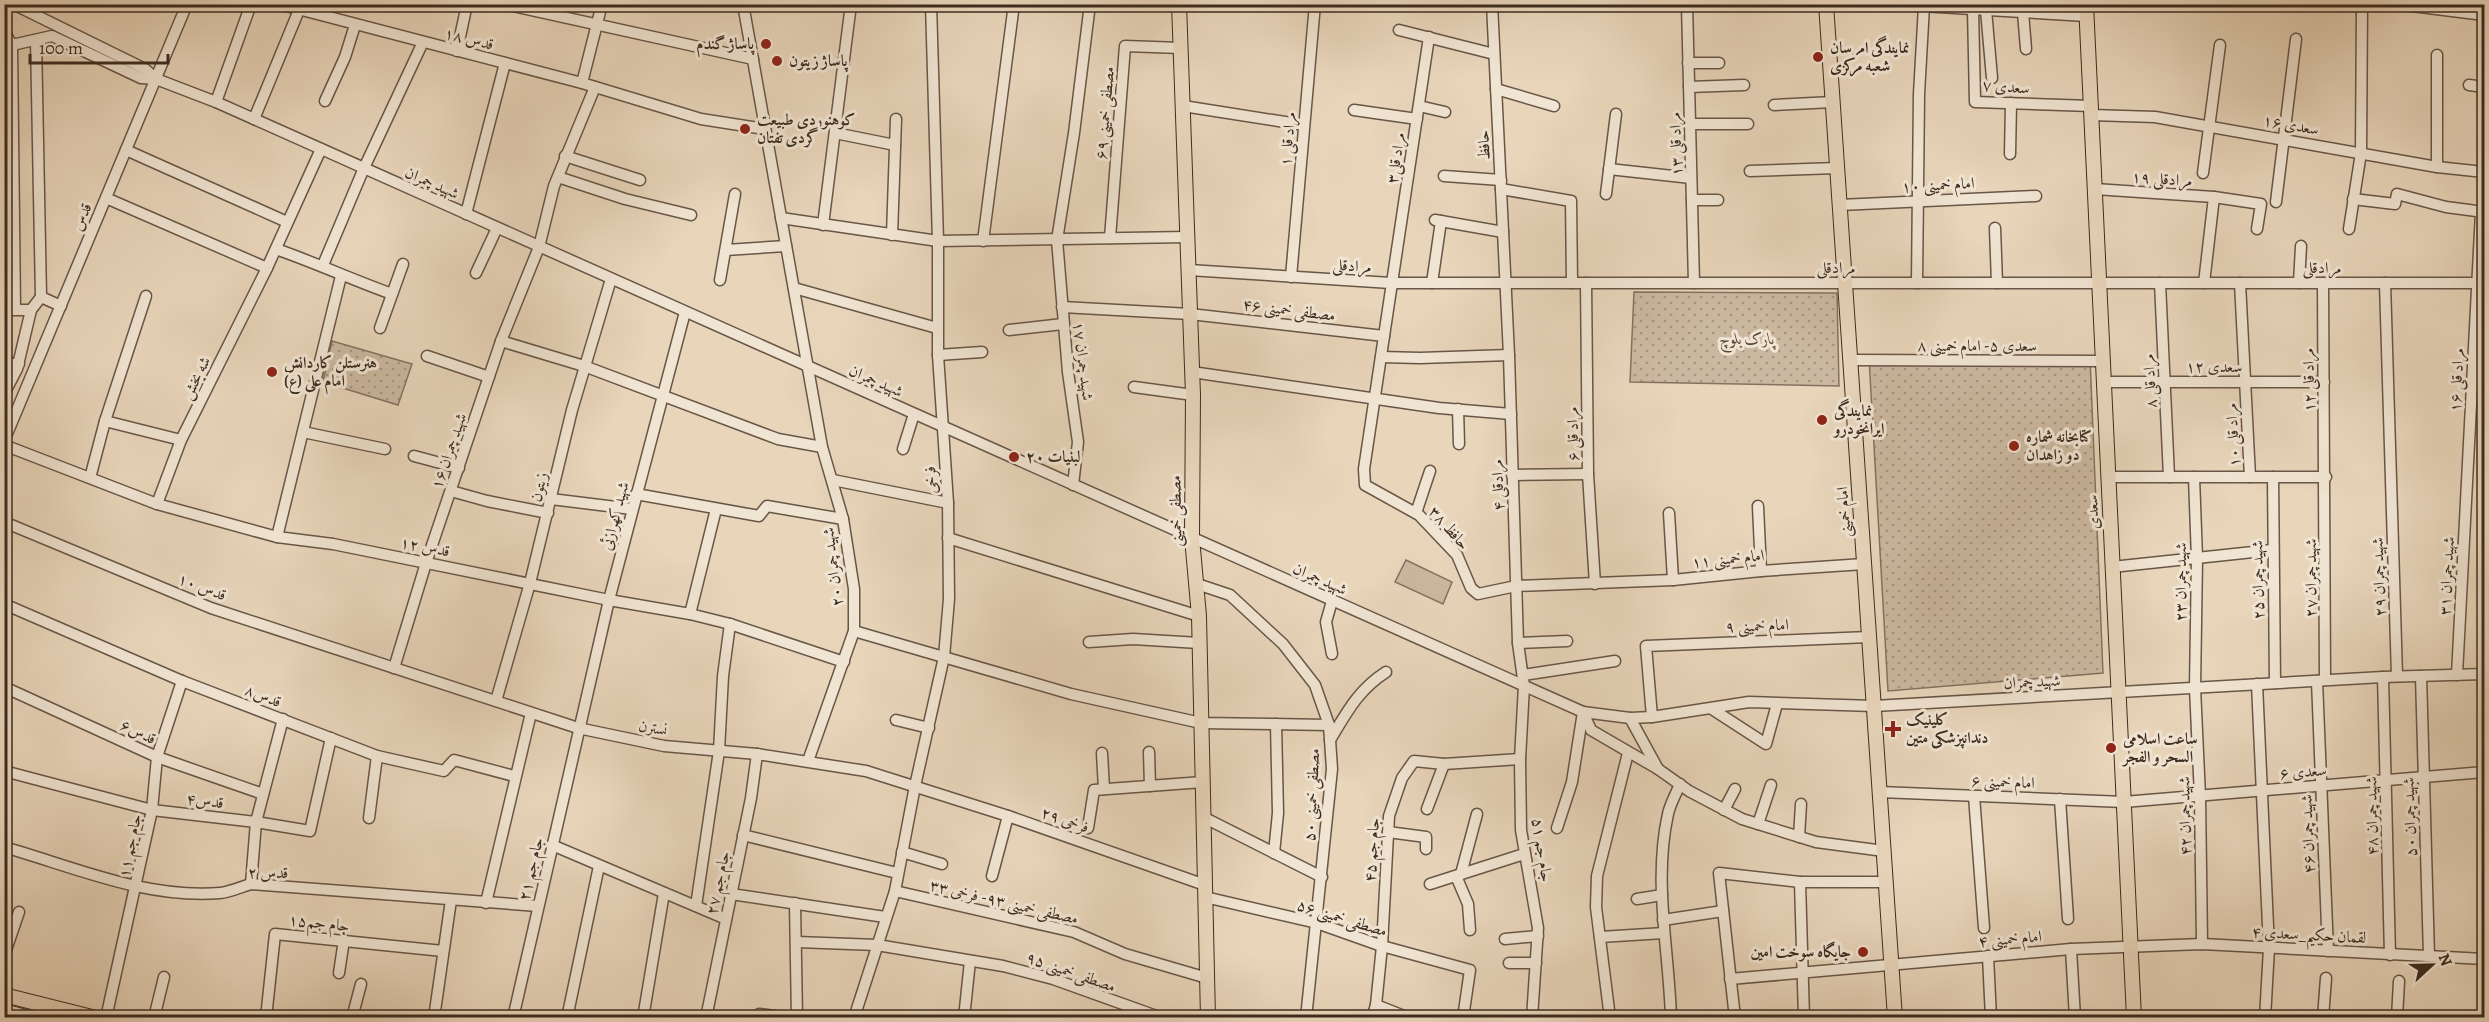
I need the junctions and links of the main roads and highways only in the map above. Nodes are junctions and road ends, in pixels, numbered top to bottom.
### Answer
1 (1179, 4) edge
2 (1826, 4) edge
3 (2086, 10) edge
4 (4, 995) edge
5 (4, 1011) edge
6 (42, 1011) edge
7 (29, 1017) edge
8 (96, 1017) edge
9 (1208, 1017) edge
10 (1895, 1017) edge
11 (2134, 1017) edge

1 - 9 main road, مصطفی خمینی
2 - 10 main road, امام خمینی
3 - 11 main road, سعدی
4 - 6 main road
5 - 7 main road
6 - 8 main road

